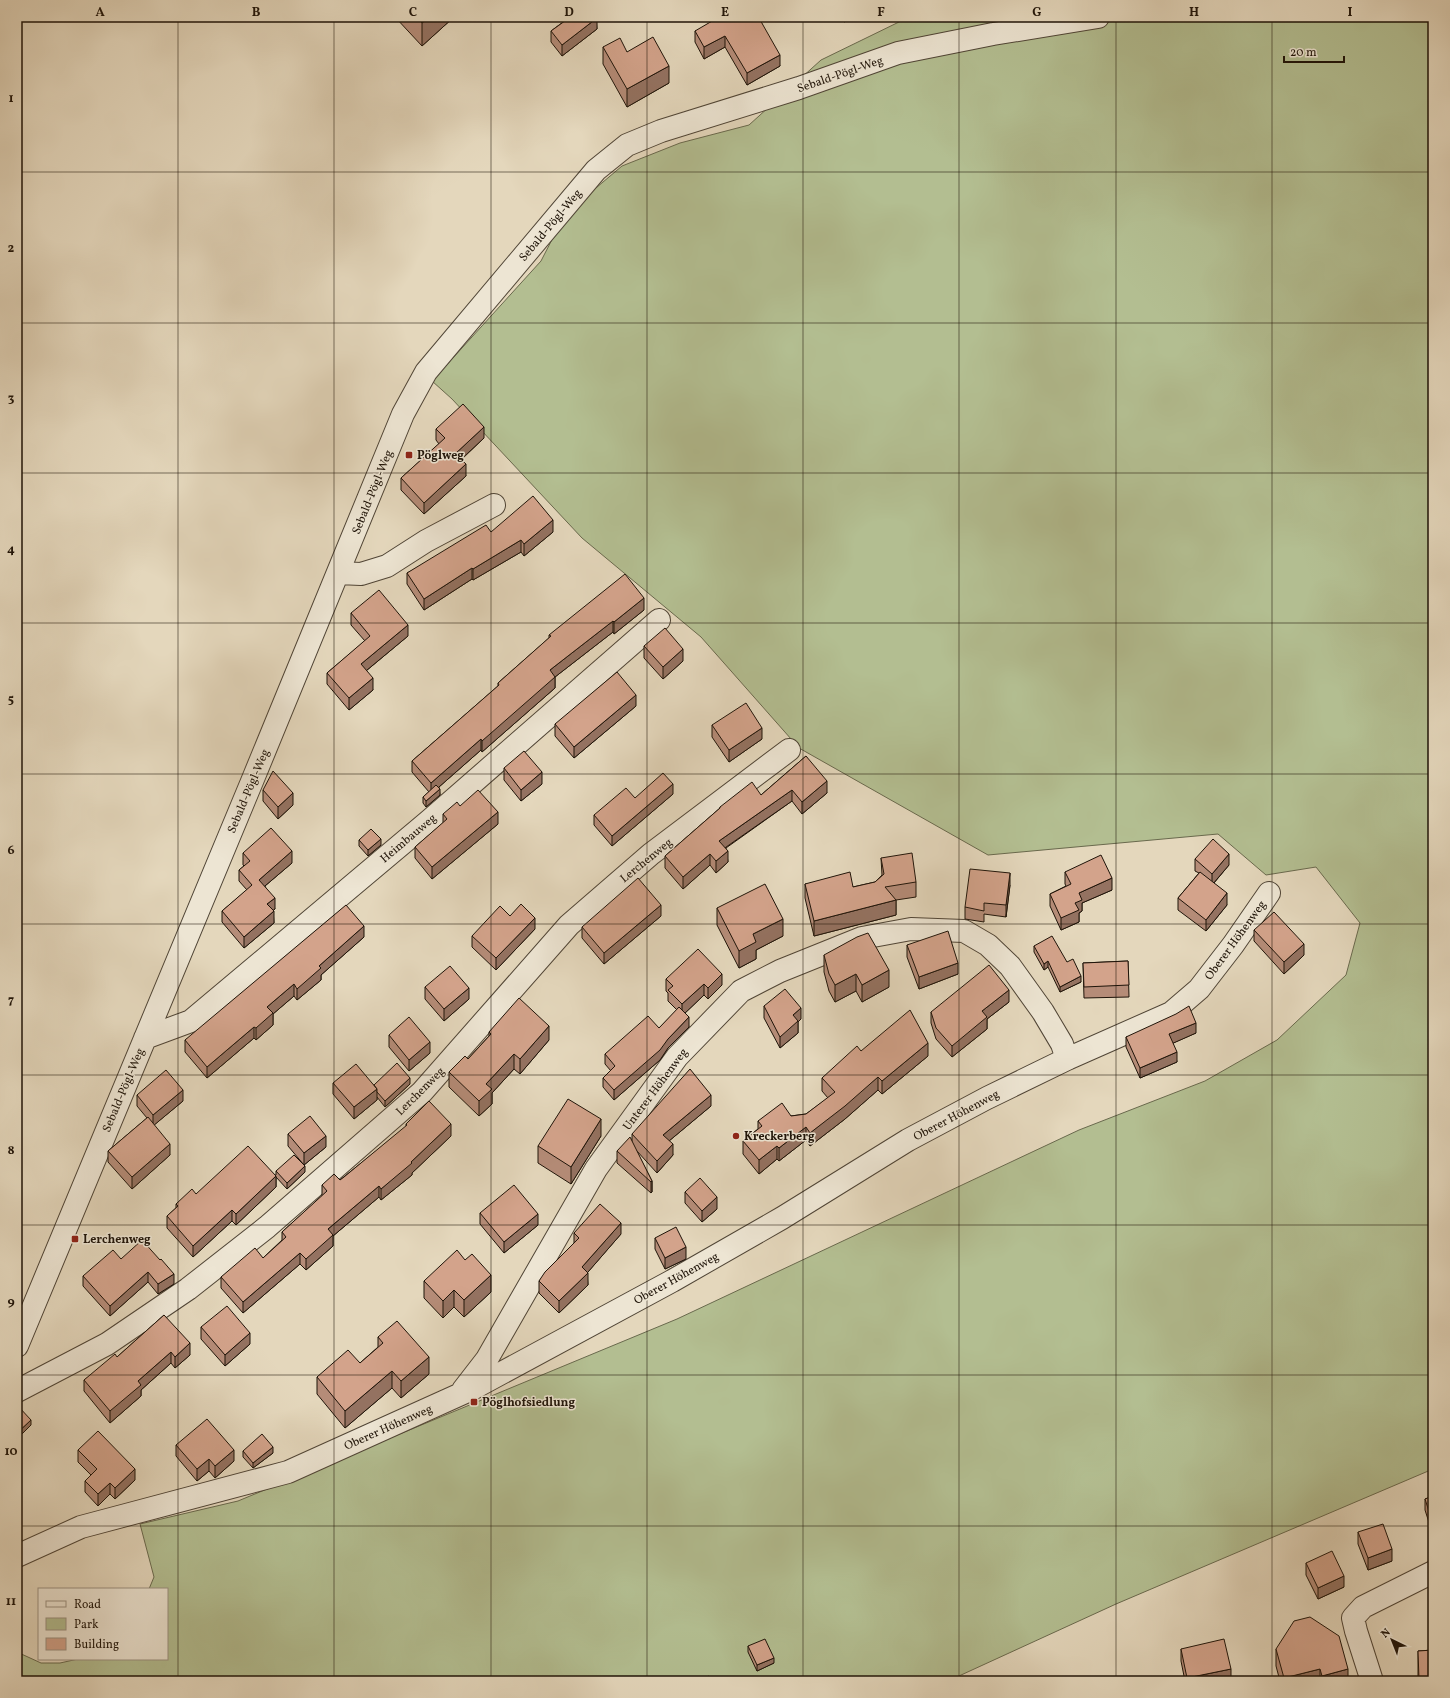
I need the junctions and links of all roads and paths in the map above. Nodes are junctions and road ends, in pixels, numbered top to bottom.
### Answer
1 (1098, 17) edge
2 (494, 505) dead end
3 (338, 573) junction
4 (659, 620) dead end
5 (790, 750) dead end
6 (1269, 892) dead end
7 (145, 1038) junction
8 (1067, 1059) junction
9 (17, 1346) edge
10 (17, 1391) edge
11 (459, 1395) junction
12 (17, 1556) edge
13 (1433, 1572) edge
14 (1372, 1681) edge

1 - 3 street, Sebald-Pögl-Weg
2 - 3 street
3 - 7 street, Sebald-Pögl-Weg
4 - 7 street, Heimbauweg
5 - 10 street, Lerchenweg
6 - 8 street, Oberer Höhenweg
7 - 9 street, Sebald-Pögl-Weg
8 - 11 street, Oberer Höhenweg
8 - 11 street, Unterer Höhenweg
11 - 12 street, Oberer Höhenweg
13 - 14 street

